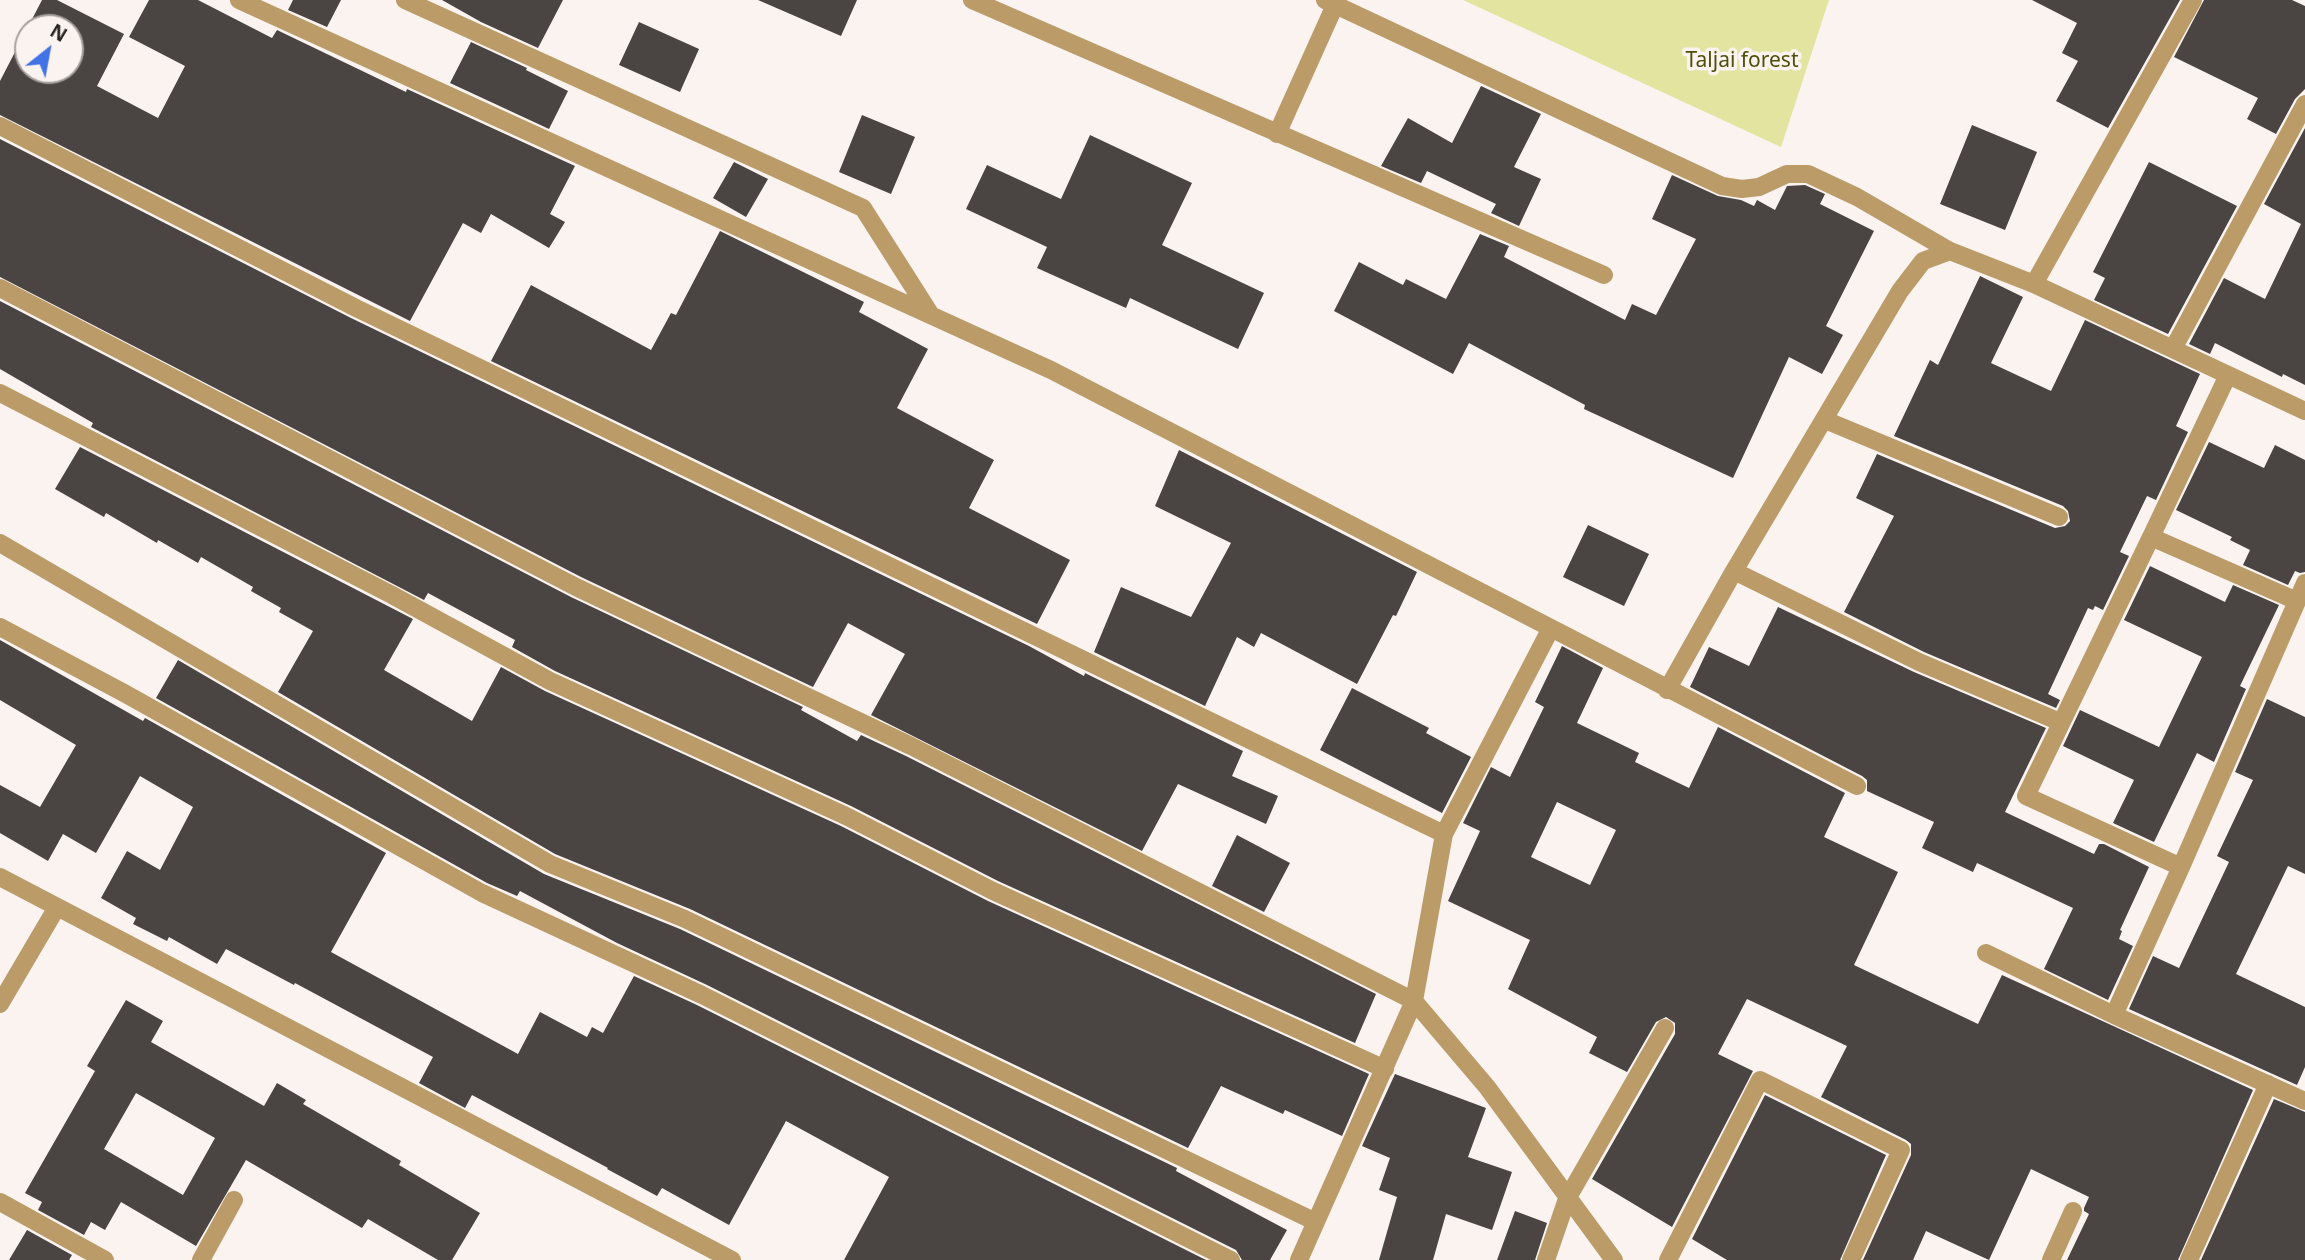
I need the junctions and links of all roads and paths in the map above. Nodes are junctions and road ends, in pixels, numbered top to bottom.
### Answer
1 (239, 0) edge
2 (405, 0) edge
3 (972, 0) edge
4 (2193, 0) edge
5 (1330, 2) edge
6 (2305, 104) edge
7 (0, 126) edge
8 (1277, 134) junction
9 (1950, 251) junction
10 (1604, 275) dead end
11 (2034, 284) junction
12 (0, 288) edge
13 (931, 315) junction
14 (2173, 349) junction
15 (2228, 375) junction
16 (0, 393) edge
17 (2305, 411) edge
18 (1825, 420) junction
19 (2059, 517) dead end
20 (2151, 537) junction
21 (0, 543) edge
22 (1734, 571) junction
23 (2305, 583) edge
24 (2297, 601) junction
25 (0, 627) edge
26 (1551, 628) junction
27 (1667, 690) junction
28 (2060, 722) junction
29 (1857, 786) dead end
30 (1444, 834) junction
31 (2182, 867) junction
32 (0, 877) edge
33 (57, 907) junction
34 (1986, 953) dead end
35 (1414, 1001) junction
36 (0, 1004) edge
37 (2114, 1015) junction
38 (1665, 1028) dead end
39 (1385, 1069) junction
40 (2268, 1084) junction
41 (2305, 1101) edge
42 (1567, 1199) junction
43 (234, 1200) dead end
44 (0, 1202) edge
45 (2073, 1211) dead end
46 (1316, 1222) junction
47 (105, 1260) edge
48 (201, 1260) edge
49 (732, 1260) edge
50 (1231, 1260) edge
51 (1299, 1260) edge
52 (1546, 1260) edge
53 (1614, 1260) edge
54 (1668, 1260) edge
55 (1851, 1260) edge
56 (2051, 1260) edge
57 (2189, 1260) edge

1 - 13 street
2 - 13 street
3 - 8 street
4 - 11 street
5 - 8 street
5 - 9 street
6 - 14 street
7 - 30 street
8 - 10 street
9 - 11 street
9 - 18 street
11 - 14 street
12 - 35 street
13 - 26 street
14 - 15 street
15 - 17 street
15 - 20 street
16 - 39 street
18 - 19 street
18 - 22 street
20 - 24 street
20 - 28 street
21 - 46 street
22 - 27 street
22 - 28 street
23 - 24 street
24 - 31 street
25 - 50 street
26 - 27 street
26 - 30 street
27 - 29 street
28 - 31 street
30 - 35 street
31 - 37 street
32 - 33 street
33 - 36 street
33 - 49 street
34 - 37 street
35 - 39 street
35 - 42 street
37 - 40 street
38 - 42 street
39 - 46 street
40 - 41 street
40 - 57 street
42 - 52 street
42 - 53 street
43 - 48 street
44 - 47 street
45 - 56 street
46 - 51 street
54 - 55 street

